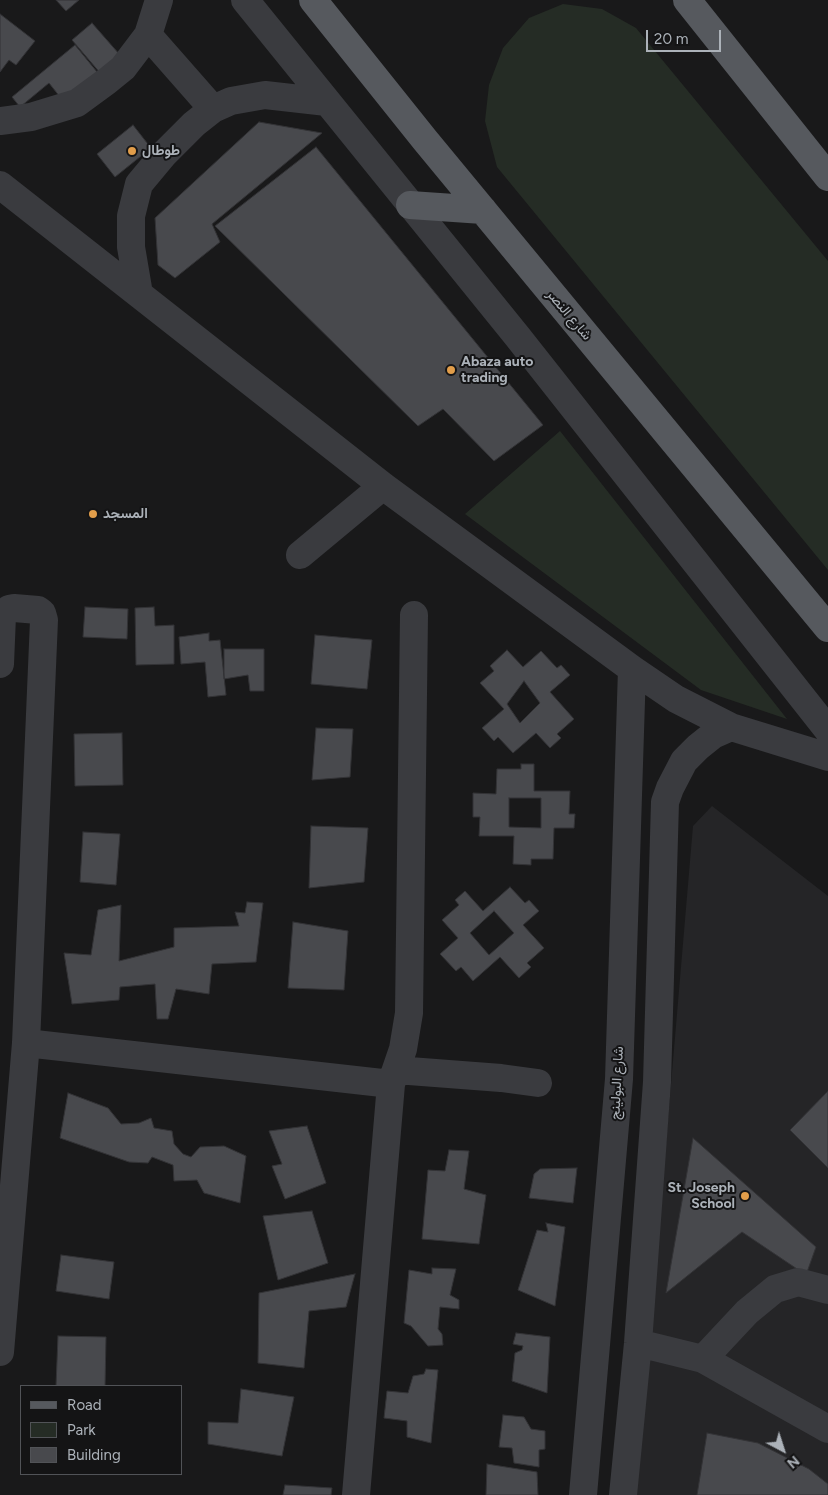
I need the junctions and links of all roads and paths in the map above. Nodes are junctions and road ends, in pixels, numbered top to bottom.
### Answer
1 (159, 0) edge
2 (245, 0) edge
3 (313, 0) edge
4 (688, 0) edge
5 (148, 36) junction
6 (327, 102) junction
7 (212, 109) junction
8 (0, 121) edge
9 (828, 177) edge
10 (0, 185) edge
11 (410, 205) junction
12 (483, 210) junction
13 (139, 294) junction
14 (382, 486) junction
15 (300, 555) dead end
16 (414, 615) dead end
17 (828, 628) edge
18 (0, 664) edge
19 (632, 669) junction
20 (731, 727) junction
21 (828, 730) edge
22 (828, 757) edge
23 (26, 1043) junction
24 (394, 1077) junction
25 (538, 1083) dead end
26 (828, 1290) edge
27 (638, 1343) junction
28 (0, 1352) edge
29 (703, 1359) junction
30 (828, 1428) edge
31 (356, 1495) edge
32 (583, 1495) edge
33 (623, 1495) edge

1 - 5 street
2 - 6 street
3 - 12 main road, شارع النصر
4 - 9 main road
5 - 7 street
5 - 8 street
6 - 7 street
6 - 11 street
7 - 13 street
10 - 13 street
11 - 12 main road
11 - 21 street
12 - 17 main road, شارع النصر
13 - 14 street
14 - 15 street
14 - 19 street
16 - 24 street
18 - 23 street
19 - 20 street
19 - 32 street, شارع البولينج
20 - 22 street
20 - 27 street
23 - 24 street
23 - 28 street
24 - 25 street
24 - 31 street
26 - 29 street
27 - 29 street
27 - 33 street
29 - 30 street

